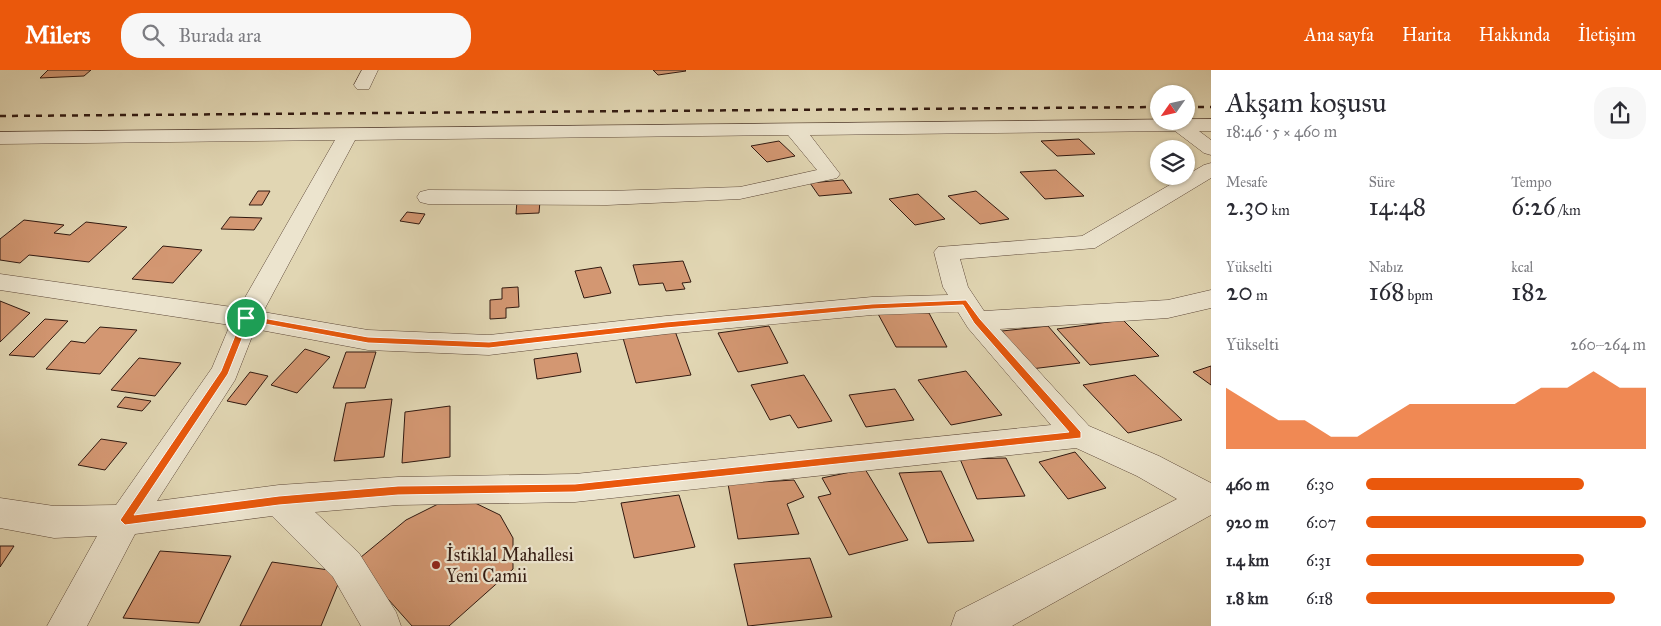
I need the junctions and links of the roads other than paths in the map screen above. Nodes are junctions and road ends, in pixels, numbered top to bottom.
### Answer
1 (1150, 125) edge
2 (1195, 125) edge
3 (1211, 125) edge
4 (1186, 130) edge
5 (795, 131) junction
6 (348, 135) junction
7 (0, 138) edge
8 (1211, 149) edge
9 (1211, 169) edge
10 (428, 197) dead end
11 (0, 282) edge
12 (1211, 299) edge
13 (971, 312) junction
14 (246, 318) junction
15 (1078, 435) junction
16 (1210, 499) edge
17 (279, 500) junction
18 (0, 513) edge
19 (125, 520) junction
20 (66, 626) edge
21 (382, 626) edge
22 (970, 626) edge

1 - 5 street
2 - 3 street
4 - 8 street
5 - 6 street
5 - 10 street
6 - 7 street
6 - 14 street
9 - 13 street
11 - 14 street
12 - 13 street
13 - 14 street
13 - 15 street
14 - 19 street
15 - 16 street
15 - 17 street
16 - 22 street
17 - 19 street
17 - 21 street
18 - 19 street
19 - 20 street

